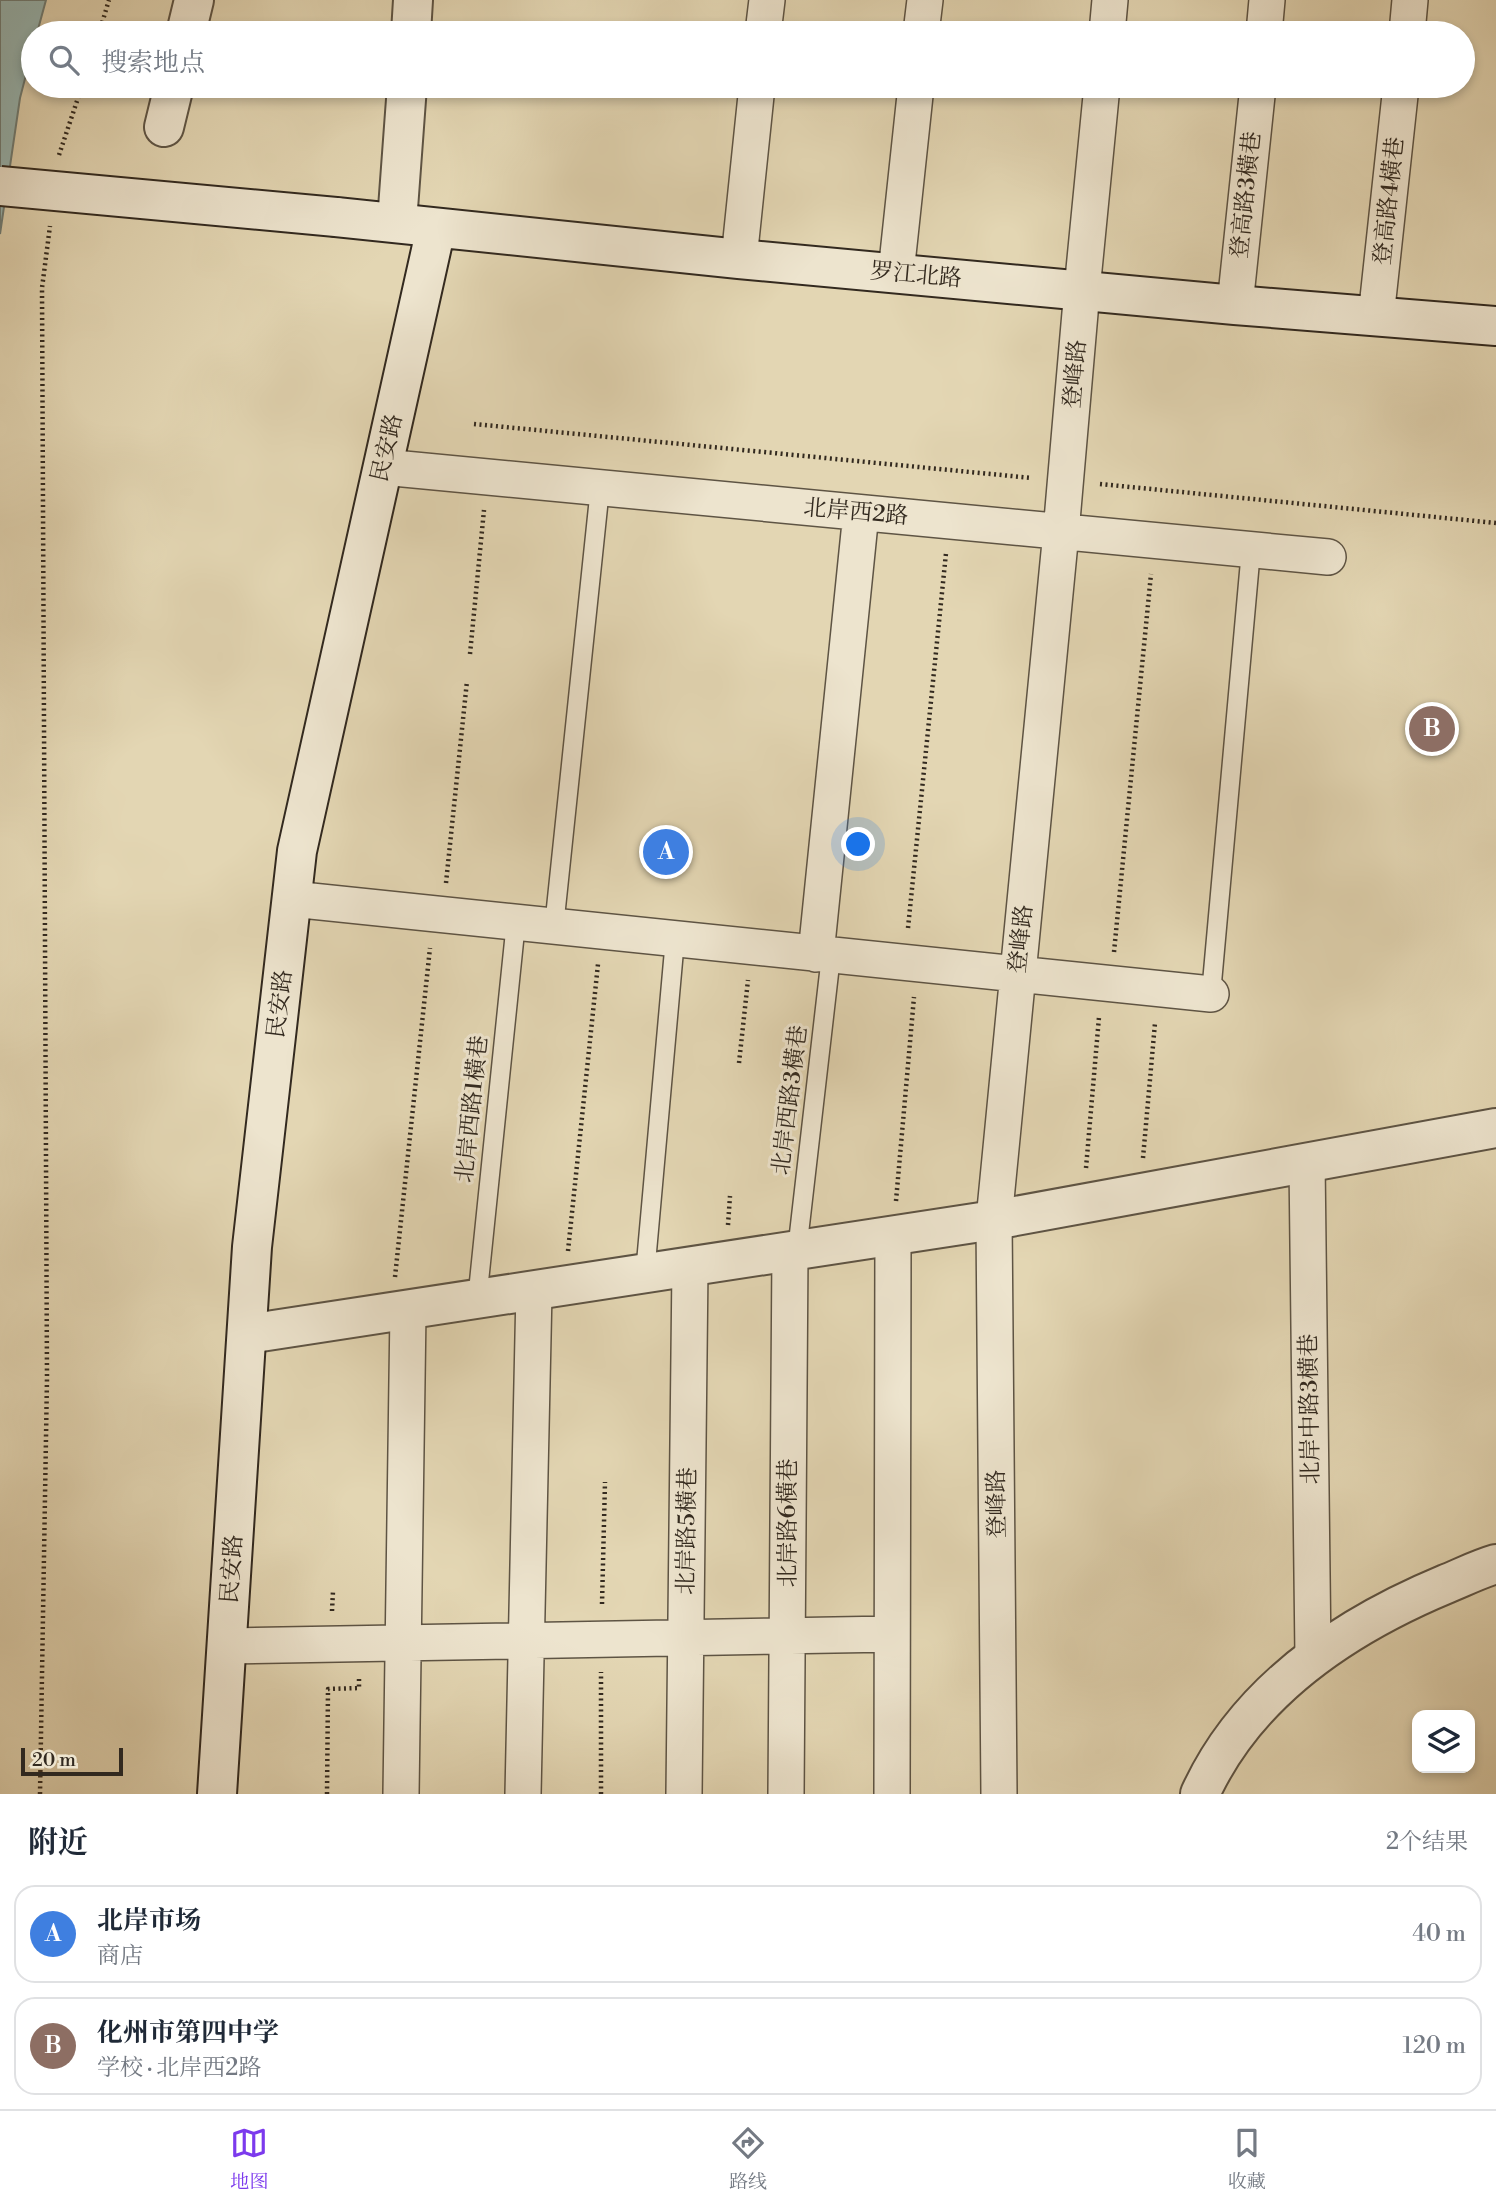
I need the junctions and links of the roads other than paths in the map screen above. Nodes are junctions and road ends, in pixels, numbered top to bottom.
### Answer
1 (194, 0) edge
2 (413, 0) edge
3 (766, 0) edge
4 (925, 0) edge
5 (1110, 0) edge
6 (1267, 0) edge
7 (1410, 0) edge
8 (189, 21) edge
9 (412, 21) edge
10 (764, 21) edge
11 (922, 21) edge
12 (1108, 21) edge
13 (1265, 21) edge
14 (1407, 21) edge
15 (171, 98) edge
16 (406, 98) edge
17 (756, 98) edge
18 (915, 98) edge
19 (1101, 98) edge
20 (1257, 98) edge
21 (1400, 98) edge
22 (164, 127) dead end
23 (0, 186) edge
24 (397, 222) junction
25 (436, 228) junction
26 (739, 259) junction
27 (896, 273) junction
28 (1082, 290) junction
29 (1235, 305) junction
30 (1376, 317) junction
31 (1496, 326) edge
32 (383, 467) junction
33 (600, 488) junction
34 (861, 513) junction
35 (1061, 532) junction
36 (1251, 550) junction
37 (1328, 557) dead end
38 (292, 899) junction
39 (516, 922) junction
40 (554, 927) junction
41 (675, 939) junction
42 (824, 955) junction
43 (1017, 975) junction
44 (1211, 994) joint
45 (1496, 1128) edge
46 (1307, 1162) junction
47 (994, 1220) junction
48 (893, 1237) junction
49 (793, 1251) junction
50 (690, 1267) junction
51 (645, 1274) junction
52 (549, 1289) junction
53 (477, 1301) junction
54 (400, 1312) junction
55 (247, 1334) junction
56 (1496, 1564) edge
57 (892, 1634) junction
58 (787, 1636) junction
59 (686, 1638) junction
60 (526, 1641) junction
61 (403, 1643) junction
62 (226, 1646) junction
63 (1313, 1656) junction
64 (217, 1794) edge
65 (401, 1794) edge
66 (523, 1794) edge
67 (684, 1794) edge
68 (786, 1794) edge
69 (891, 1794) edge
70 (999, 1794) edge
71 (1200, 1794) edge

1 - 8 main road
2 - 9 main road
3 - 10 street
4 - 11 street
5 - 12 street
6 - 13 street
7 - 14 street
15 - 22 main road
16 - 24 main road
17 - 26 street
18 - 27 street
19 - 28 street, 登峰路
20 - 29 street, 登高路3橫巷
21 - 30 street, 登高路4橫巷
23 - 24 main road, 罗江北路, bridge
24 - 25 main road, 罗江北路
25 - 26 main road, 罗江北路
25 - 32 main road, 民安路
26 - 27 main road, 罗江北路
27 - 28 main road, 罗江北路
28 - 29 main road, 罗江北路
28 - 35 street, 登峰路
29 - 30 main road, 罗江北路
30 - 31 main road, 罗江北路
32 - 33 street, 北岸西2路
32 - 38 main road, 民安路
33 - 34 street, 北岸西2路
33 - 40 lane
34 - 35 street, 北岸西2路
34 - 42 street
35 - 36 street, 北岸西2路
35 - 43 street, 登峰路
36 - 37 street, 北岸西2路
36 - 44 lane
38 - 39 street
38 - 55 main road, 民安路
39 - 40 street
39 - 53 lane, 北岸西路1橫巷
40 - 41 street
41 - 42 street
41 - 51 lane
42 - 43 street
42 - 49 lane, 北岸西路3橫巷
43 - 44 street
43 - 47 street, 登峰路
45 - 46 main road
46 - 47 main road
46 - 63 street, 北岸中路3横巷
47 - 48 main road
47 - 70 street, 登峰路
48 - 49 main road
48 - 57 street
49 - 50 main road
49 - 58 street, 北岸路6橫巷
50 - 51 main road
50 - 59 street, 北岸路5橫巷
51 - 52 main road
52 - 53 main road
52 - 60 street
53 - 54 main road
54 - 55 main road
54 - 61 street
55 - 62 main road, 民安路
56 - 63 main road
57 - 58 street
57 - 69 street
58 - 59 street
58 - 68 street, 北岸路6橫巷
59 - 60 street
59 - 67 street, 北岸路5橫巷
60 - 61 street
60 - 66 street
61 - 62 street
61 - 65 street
62 - 64 main road, 民安路
63 - 71 main road

